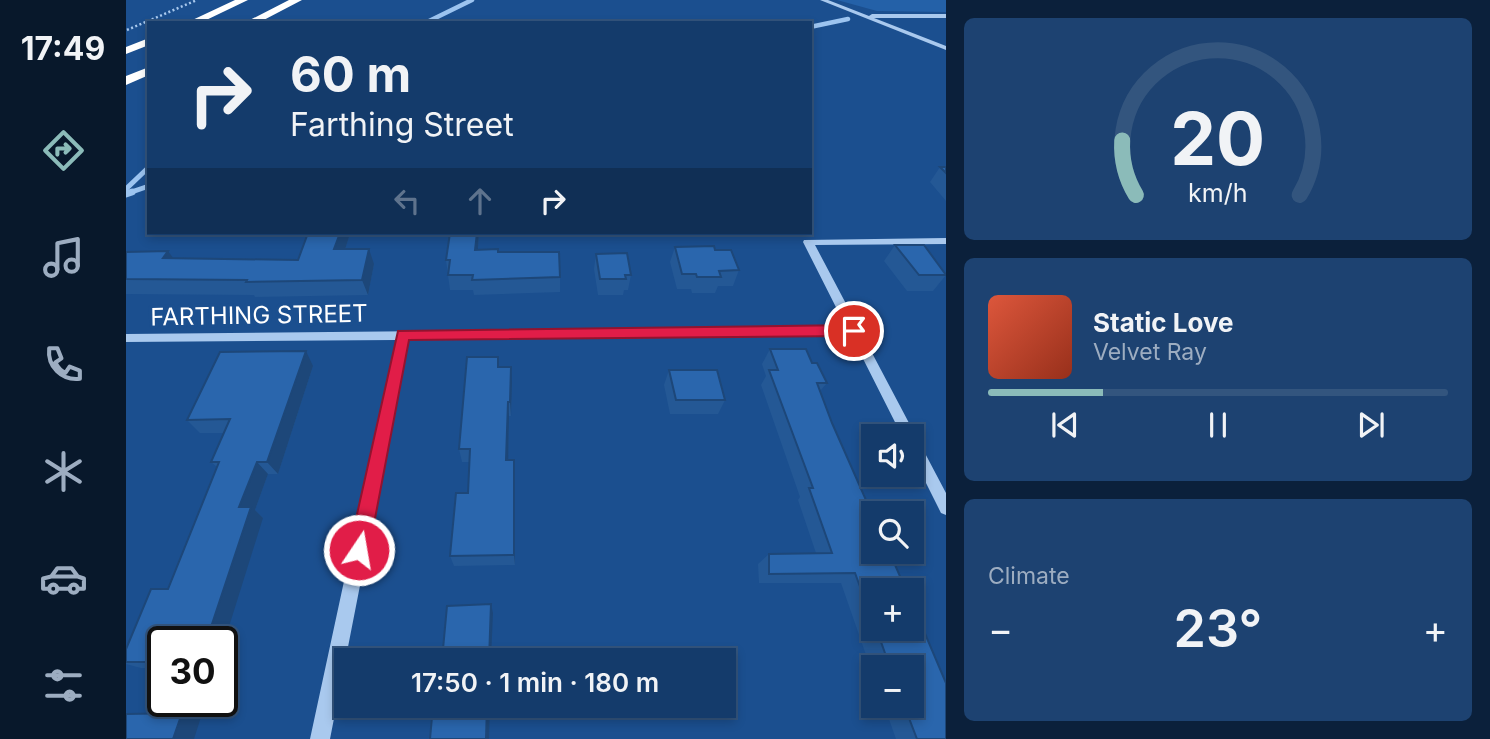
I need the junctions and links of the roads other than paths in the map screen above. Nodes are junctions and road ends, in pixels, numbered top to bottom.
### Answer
1 (243, 0) edge
2 (297, 0) edge
3 (824, 0) edge
4 (865, 16) junction
5 (946, 16) edge
6 (196, 21) edge
7 (253, 21) edge
8 (147, 42) edge
9 (946, 48) edge
10 (126, 51) edge
11 (147, 71) edge
12 (126, 81) edge
13 (946, 241) edge
14 (854, 331) junction
15 (403, 335) junction
16 (126, 338) edge
17 (903, 424) edge
18 (924, 465) edge
19 (946, 508) edge
20 (320, 739) edge

1 - 6 highway
2 - 7 highway
3 - 4 street
4 - 5 street
4 - 9 street
8 - 10 highway
11 - 12 highway
13 - 14 street
14 - 15 street, FARTHING STREET
14 - 17 street
15 - 16 street, FARTHING STREET
15 - 20 street
18 - 19 street

